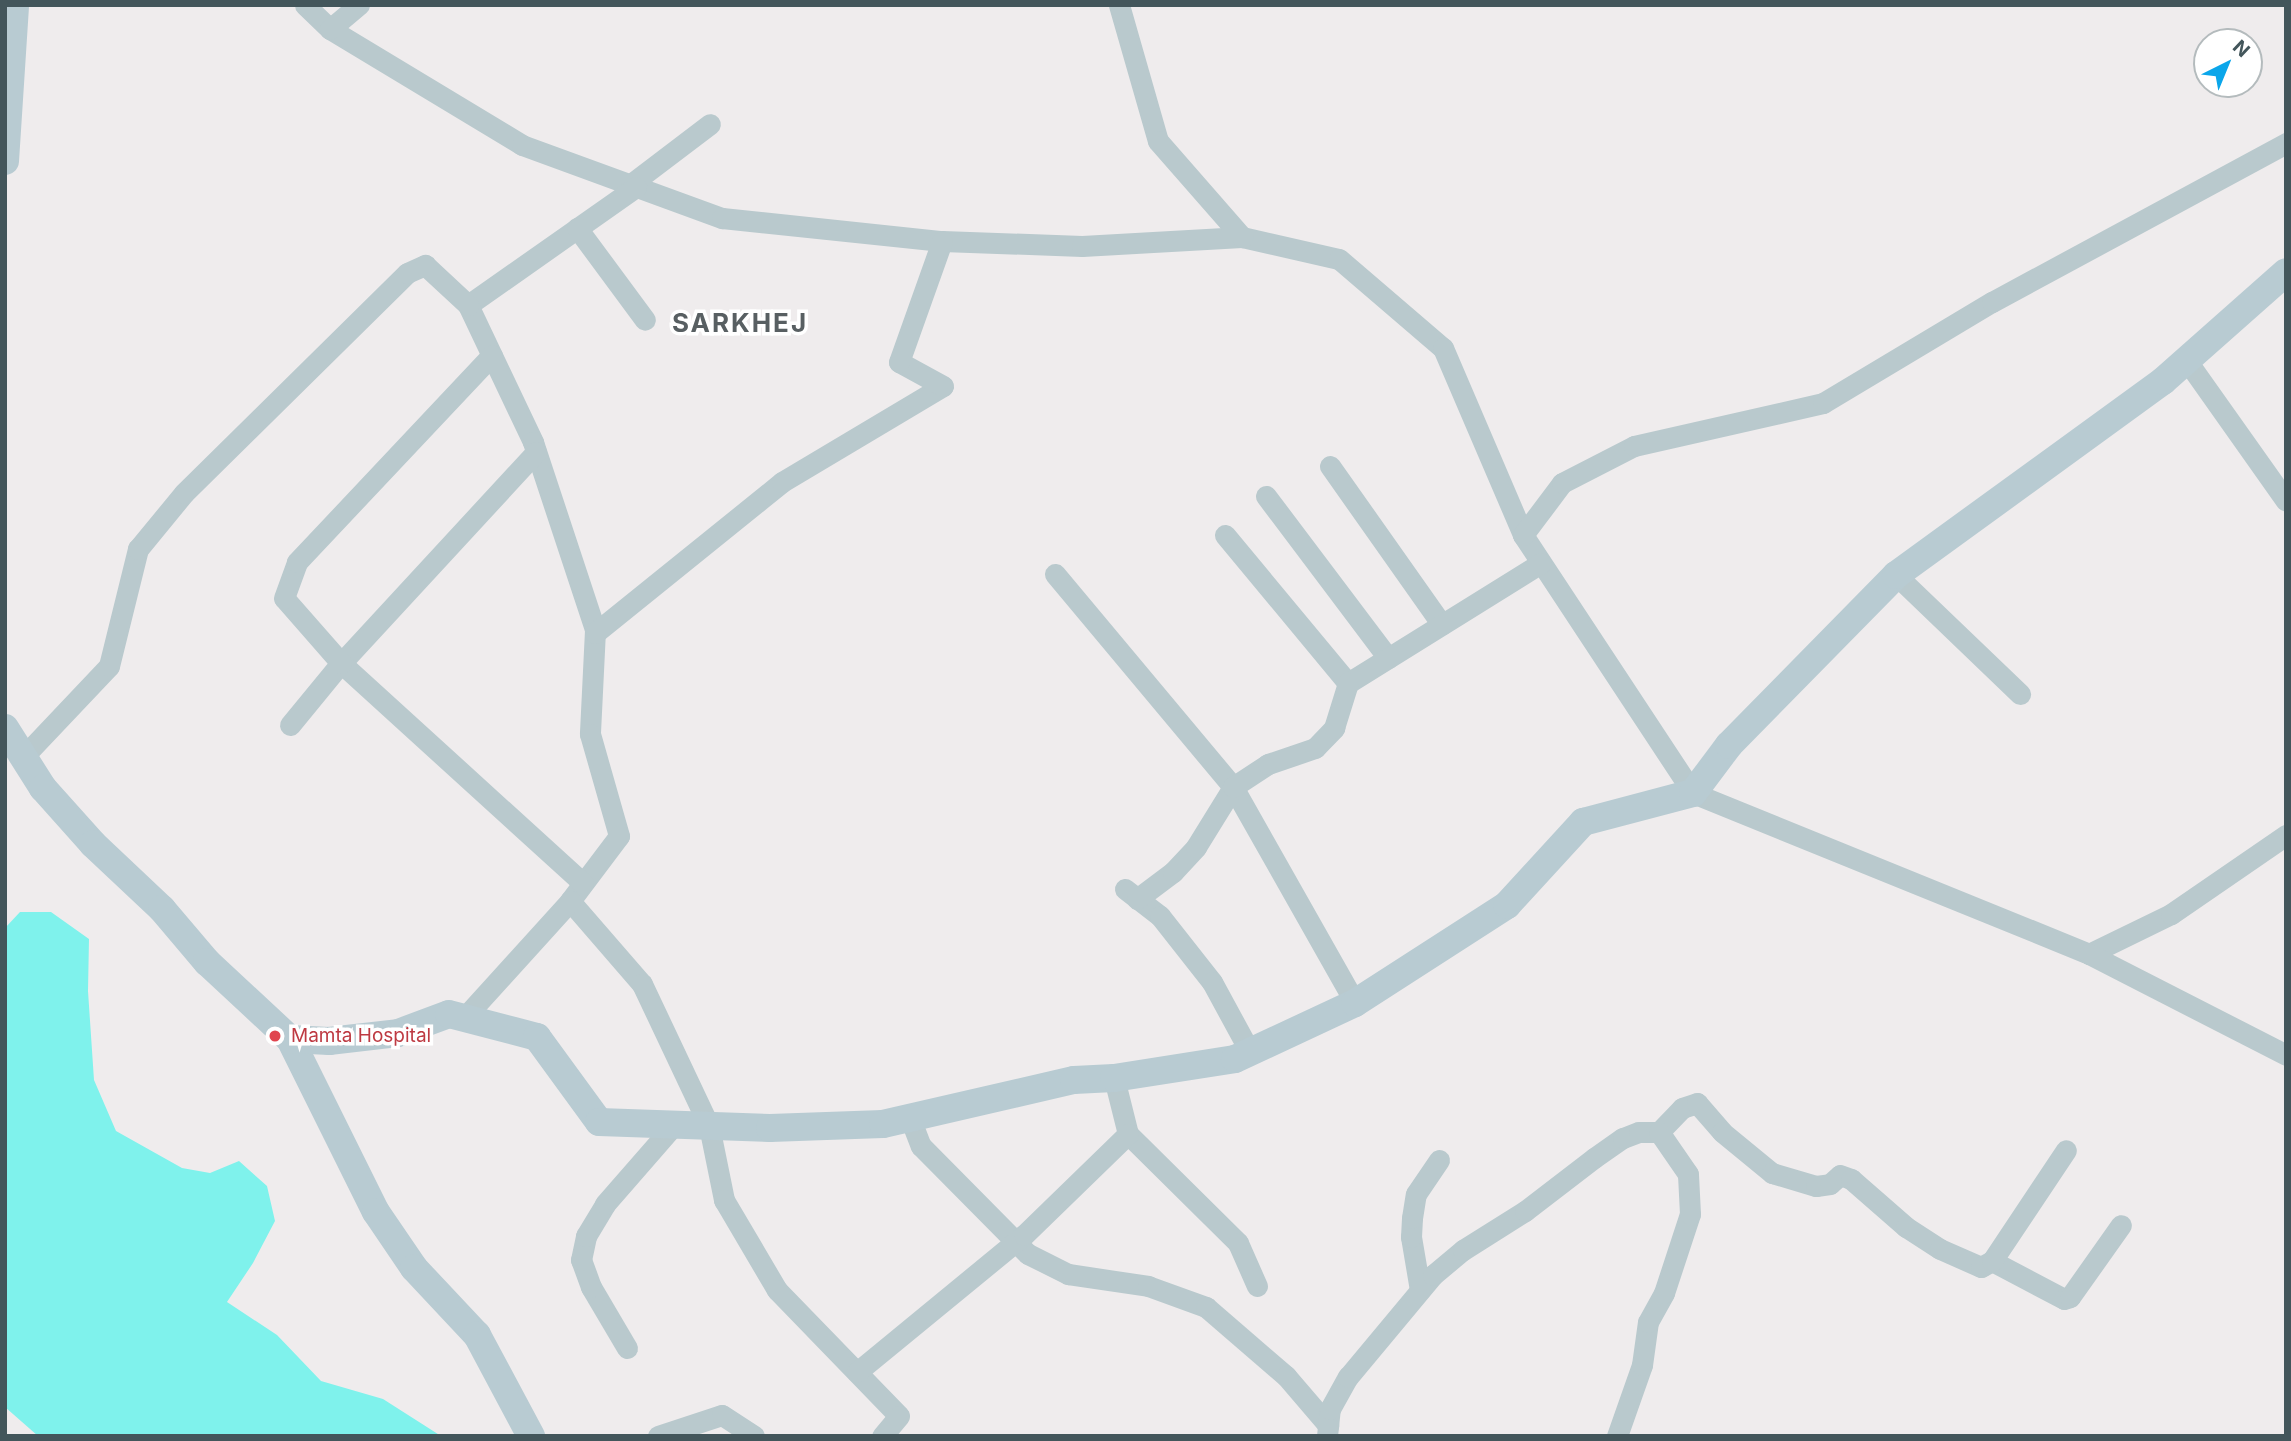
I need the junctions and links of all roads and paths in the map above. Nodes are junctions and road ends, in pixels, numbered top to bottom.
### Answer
1 (15, 5) edge
2 (305, 5) edge
3 (359, 5) edge
4 (1119, 5) edge
5 (330, 29) junction
6 (710, 124) dead end
7 (2286, 143) edge
8 (5, 161) edge
9 (633, 186) junction
10 (577, 228) junction
11 (1242, 237) junction
12 (942, 242) junction
13 (2286, 272) edge
14 (468, 305) junction
15 (645, 320) dead end
16 (492, 355) junction
17 (2187, 360) junction
18 (536, 452) junction
19 (1330, 466) dead end
20 (1266, 496) dead end
21 (2286, 501) edge
22 (1225, 535) dead end
23 (1523, 535) junction
24 (1541, 563) junction
25 (1055, 574) dead end
26 (1896, 575) junction
27 (1442, 625) junction
28 (595, 633) junction
29 (1388, 658) junction
30 (341, 663) junction
31 (1349, 683) junction
32 (2020, 694) dead end
33 (290, 725) dead end
34 (5, 727) edge
35 (14, 761) edge
36 (1233, 788) junction
37 (1693, 793) junction
38 (2286, 835) edge
39 (583, 883) junction
40 (570, 901) junction
41 (2089, 954) junction
42 (1355, 1003) junction
43 (464, 1018) junction
44 (290, 1040) junction
45 (1250, 1052) junction
46 (2286, 1055) edge
47 (1114, 1078) junction
48 (910, 1118) junction
49 (674, 1125) junction
50 (709, 1126) junction
51 (1659, 1132) junction
52 (1128, 1134) junction
53 (2066, 1150) dead end
54 (1439, 1160) dead end
55 (2121, 1225) dead end
56 (1014, 1243) junction
57 (1992, 1261) junction
58 (1257, 1286) dead end
59 (1420, 1290) junction
60 (628, 1348) dead end
61 (857, 1373) junction
62 (1328, 1431) edge
63 (531, 1436) edge
64 (658, 1436) edge
65 (754, 1436) edge
66 (883, 1436) edge
67 (1617, 1436) edge

1 - 8 street
2 - 5 street
3 - 5 street
4 - 11 street
5 - 9 street
6 - 9 street
7 - 23 street
9 - 10 street
9 - 12 street
10 - 14 street
10 - 15 street
11 - 12 street
11 - 23 street
12 - 28 street
13 - 17 street
14 - 16 street
14 - 35 street
16 - 18 street
16 - 30 street
17 - 21 street
17 - 26 street
18 - 28 street
18 - 30 street
19 - 27 street
20 - 29 street
22 - 31 street
23 - 24 street
24 - 27 street
24 - 37 street
25 - 36 street
26 - 32 street
26 - 37 street
27 - 29 street
28 - 39 street
29 - 31 street
30 - 33 street
30 - 39 street
31 - 36 street
34 - 35 street
35 - 44 street
36 - 42 street
36 - 45 street
37 - 41 street
37 - 42 street
38 - 41 street
39 - 40 street
40 - 43 street
40 - 50 street
41 - 46 street
42 - 45 street
43 - 44 street
43 - 49 street
44 - 63 street
45 - 47 street
47 - 48 street
47 - 52 street
48 - 50 street
48 - 56 street
49 - 50 street
49 - 60 street
50 - 61 street
51 - 57 street
51 - 59 street
51 - 67 street
52 - 56 street
52 - 58 street
53 - 57 street
54 - 59 street
55 - 57 street
56 - 61 street
56 - 62 street
59 - 62 street
61 - 66 street
64 - 65 street

